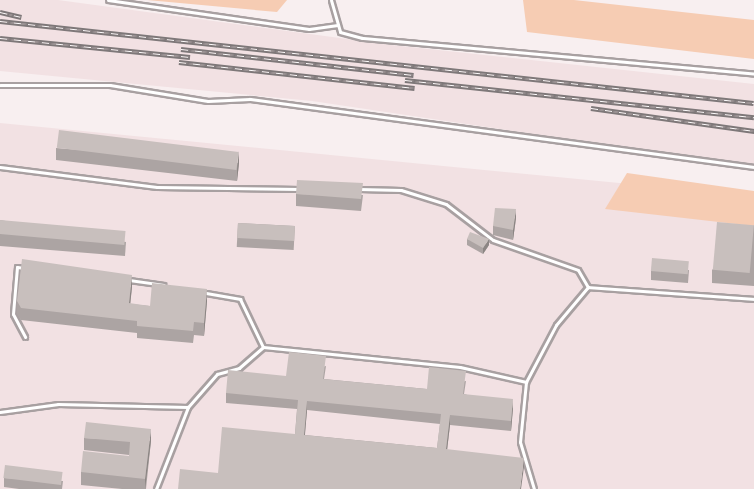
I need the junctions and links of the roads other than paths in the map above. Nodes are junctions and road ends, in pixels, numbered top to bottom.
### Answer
1 (108, 0) edge
2 (331, 0) edge
3 (338, 25) junction
4 (754, 74) edge
5 (0, 85) edge
6 (0, 167) edge
7 (754, 167) edge
8 (308, 189) edge
9 (354, 189) edge
10 (29, 269) edge
11 (122, 279) edge
12 (167, 285) edge
13 (588, 287) junction
14 (198, 291) edge
15 (754, 299) edge
16 (25, 337) dead end
17 (263, 347) junction
18 (526, 382) junction
19 (188, 407) junction
20 (0, 412) edge
21 (156, 489) edge
22 (534, 489) edge

1 - 3 lane
2 - 3 lane
3 - 4 lane
5 - 7 lane
6 - 8 lane
9 - 13 lane
10 - 16 lane
11 - 12 lane
13 - 15 lane
13 - 18 lane
14 - 17 lane
17 - 18 lane
17 - 19 lane
18 - 22 lane
19 - 20 lane
19 - 21 lane

